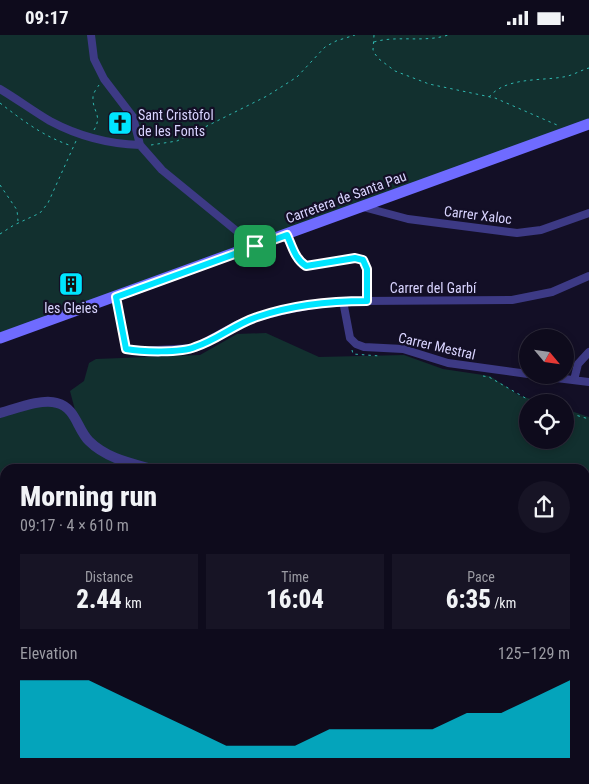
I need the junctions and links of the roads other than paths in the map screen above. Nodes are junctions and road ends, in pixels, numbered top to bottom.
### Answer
1 (91, 35) edge
2 (0, 89) edge
3 (589, 124) edge
4 (140, 145) junction
5 (363, 207) junction
6 (589, 213) edge
7 (255, 246) junction
8 (589, 276) edge
9 (116, 297) junction
10 (343, 301) junction
11 (0, 338) edge
12 (589, 352) edge
13 (519, 373) edge
14 (574, 380) joint
15 (589, 382) edge
16 (0, 413) edge
17 (133, 464) edge

1 - 4 street
2 - 4 street
3 - 5 main road, Carretera de Santa Pau
4 - 7 street
5 - 6 street, Carrer Xaloc
5 - 7 main road, Carretera de Santa Pau
7 - 9 main road, Carretera de Santa Pau
8 - 10 street, Carrer del Garbí
9 - 10 street, Carrer del Garbí
9 - 11 main road, Carretera de Santa Pau
10 - 13 street, Carrer Mestral
12 - 14 street
14 - 15 street
16 - 17 street

